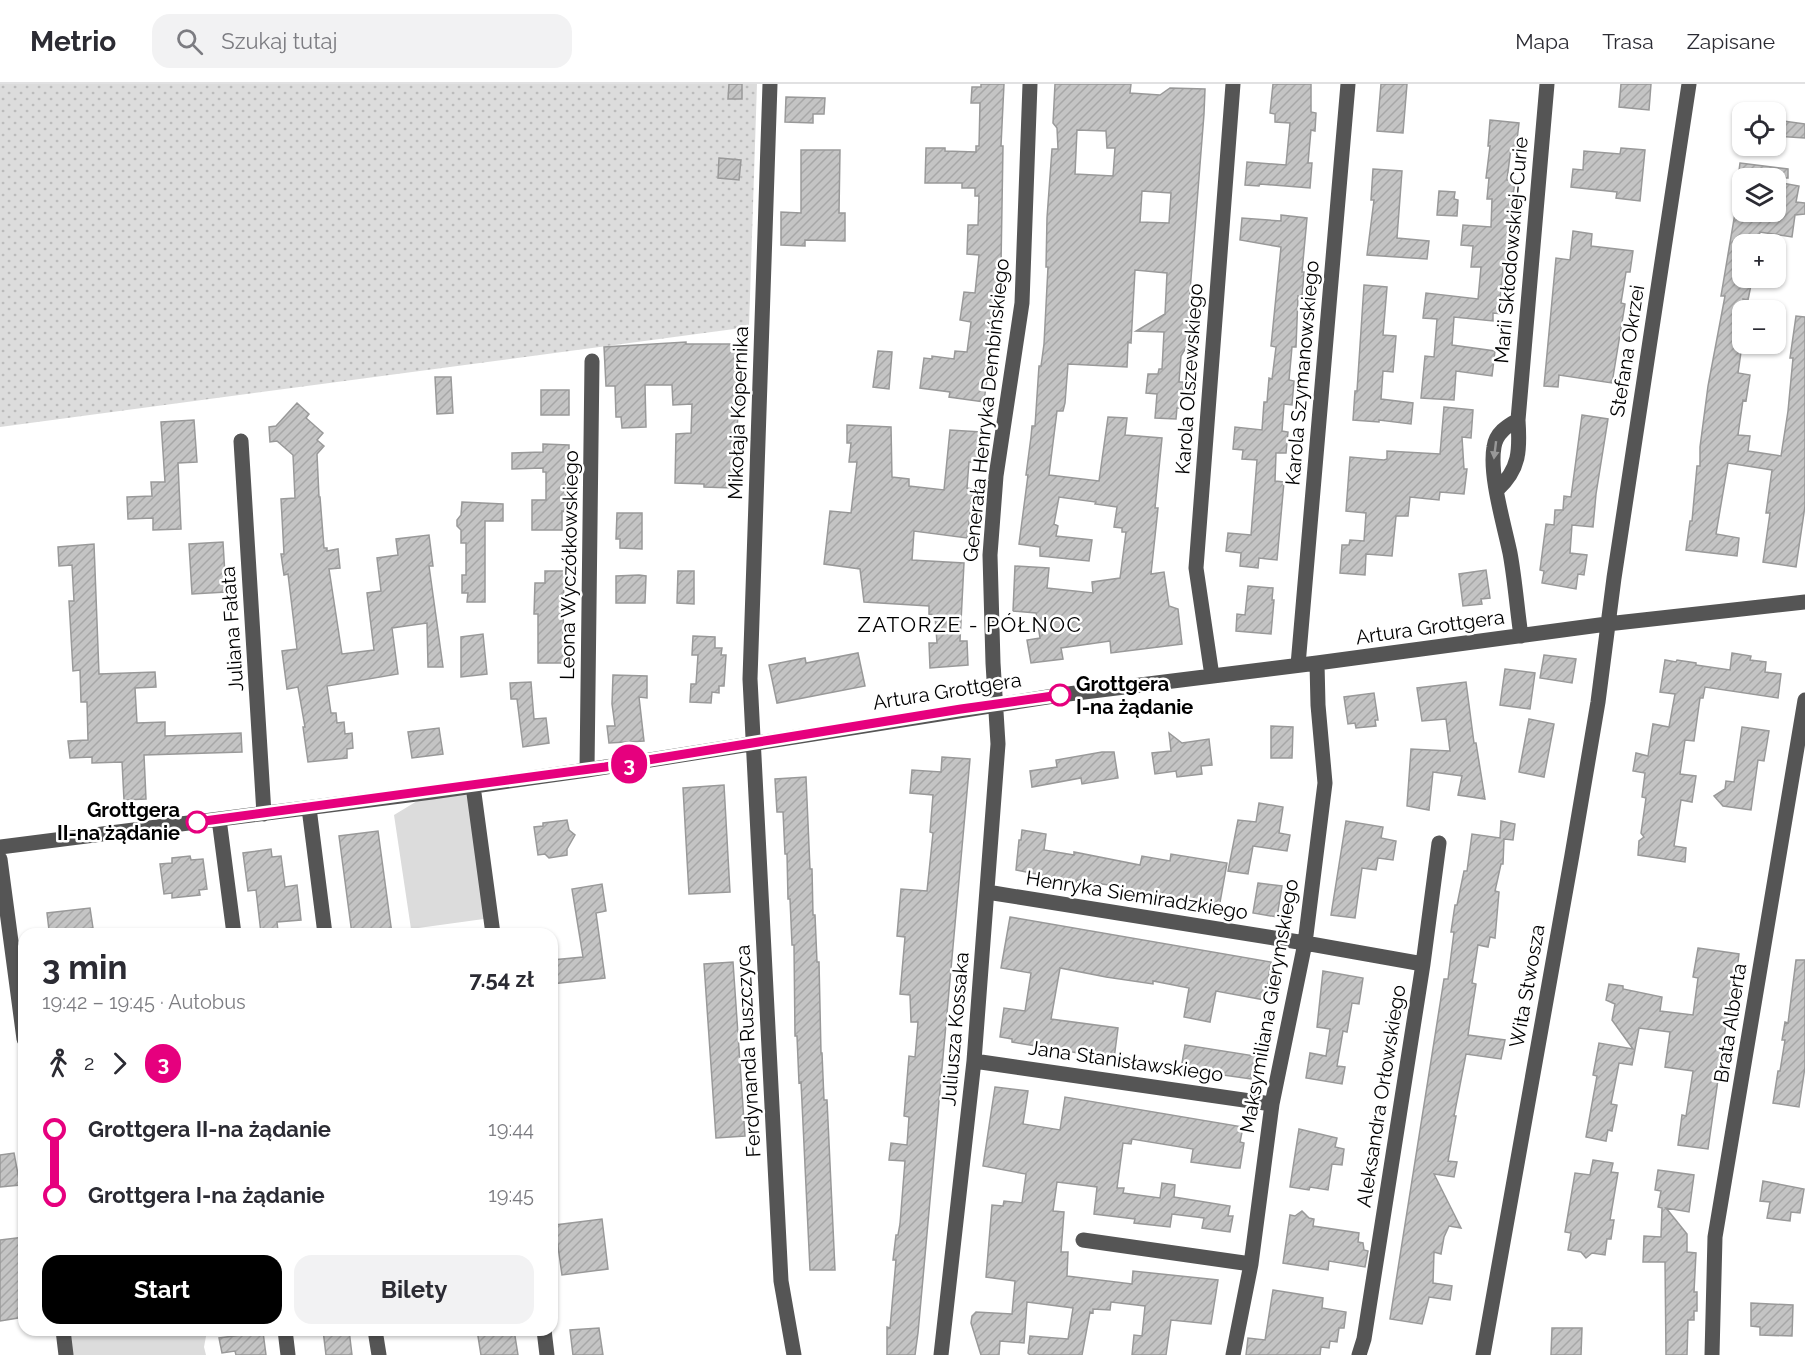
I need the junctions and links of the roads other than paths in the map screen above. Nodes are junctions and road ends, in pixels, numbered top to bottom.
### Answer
1 (770, 84) edge
2 (1030, 84) edge
3 (1233, 84) edge
4 (1348, 84) edge
5 (1547, 84) edge
6 (1689, 84) edge
7 (592, 361) dead end
8 (1518, 420) junction
9 (241, 441) dead end
10 (1497, 490) junction
11 (1805, 602) edge
12 (1607, 624) junction
13 (1521, 636) junction
14 (1317, 663) junction
15 (1298, 665) junction
16 (1212, 676) junction
17 (1805, 700) edge
18 (997, 705) junction
19 (752, 744) junction
20 (587, 770) junction
21 (473, 786) junction
22 (309, 808) junction
23 (264, 814) junction
24 (219, 819) junction
25 (1439, 843) dead end
26 (0, 847) edge
27 (0, 858) edge
28 (987, 892) junction
29 (233, 928) edge
30 (325, 928) edge
31 (492, 928) edge
32 (1305, 943) junction
33 (1423, 964) junction
34 (18, 994) edge
35 (975, 1060) junction
36 (1272, 1104) junction
37 (1083, 1240) dead end
38 (1251, 1264) junction
39 (64, 1336) edge
40 (286, 1336) edge
41 (376, 1336) edge
42 (545, 1336) edge
43 (66, 1355) edge
44 (288, 1355) edge
45 (379, 1355) edge
46 (548, 1355) edge
47 (794, 1355) edge
48 (941, 1355) edge
49 (1233, 1355) edge
50 (1359, 1355) edge
51 (1483, 1355) edge
52 (1712, 1355) edge

1 - 19 street, Mikołaja Kopernika
2 - 18 street, Generała Henryka Dembińskiego
3 - 16 street, Karola Olszewskiego
4 - 15 street, Karola Szymanowskiego
5 - 8 street, Marii Skłodowskiej-Curie
6 - 12 street, Stefana Okrzei
7 - 20 street, Leona Wyczółkowskiego
8 - 10 street, Marii Skłodowskiej-Curie
8 -> 10 street
9 - 23 street, Juliana Fałata
10 - 13 street
11 - 12 street, Artura Grottgera
12 - 13 street, Artura Grottgera
12 - 51 street, Wita Stwosza
13 - 14 street, Artura Grottgera
14 - 15 street, Artura Grottgera
14 - 32 street, Maksymiliana Gierymskiego
15 - 16 street, Artura Grottgera
16 - 18 street, Artura Grottgera
17 - 52 street, Brata Alberta
18 - 19 street, Artura Grottgera
18 - 28 street, Juliusza Kossaka
19 - 20 street, Artura Grottgera
19 - 47 street, Ferdynanda Ruszczyca
20 - 21 street, Artura Grottgera
21 - 22 street, Artura Grottgera
21 - 31 street
22 - 23 street, Artura Grottgera
22 - 30 street
23 - 24 street, Artura Grottgera
24 - 26 street, Artura Grottgera
24 - 29 street
25 - 33 street, Aleksandra Orłowskiego
27 - 34 street
28 - 32 street, Henryka Siemiradzkiego
28 - 35 street, Juliusza Kossaka
32 - 33 street, Henryka Siemiradzkiego
32 - 36 street, Maksymiliana Gierymskiego
33 - 50 street, Aleksandra Orłowskiego
35 - 36 street, Jana Stanisławskiego
35 - 48 street, Juliusza Kossaka
36 - 38 street, Maksymiliana Gierymskiego
37 - 38 street
38 - 49 street, Maksymiliana Gierymskiego
39 - 43 street
40 - 44 street
41 - 45 street
42 - 46 street

